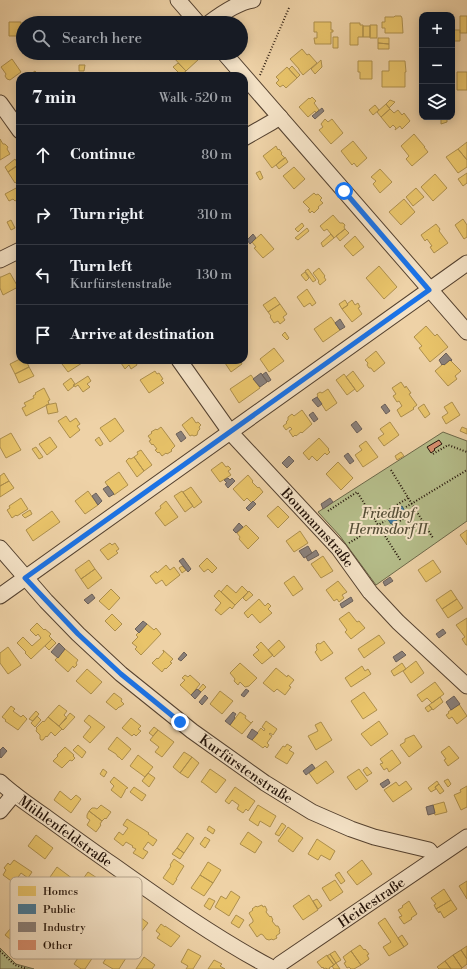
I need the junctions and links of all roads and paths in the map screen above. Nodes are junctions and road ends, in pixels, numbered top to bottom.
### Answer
1 (178, 0) edge
2 (253, 0) edge
3 (222, 6) edge
4 (289, 8) dead end
5 (192, 16) edge
6 (214, 16) edge
7 (230, 60) edge
8 (241, 72) edge
9 (258, 78) dead end
10 (248, 80) edge
11 (0, 102) edge
12 (280, 117) junction
13 (16, 125) edge
14 (248, 136) edge
15 (16, 252) edge
16 (0, 260) edge
17 (467, 262) edge
18 (429, 290) junction
19 (467, 332) edge
20 (182, 364) edge
21 (230, 432) junction
22 (467, 452) edge
23 (433, 454) dead end
24 (391, 470) dead end
25 (467, 470) edge
26 (408, 498) junction
27 (412, 504) junction
28 (406, 507) dead end
29 (328, 511) dead end
30 (416, 511) junction
31 (374, 519) junction
32 (385, 521) dead end
33 (378, 525) junction
34 (382, 532) junction
35 (433, 538) dead end
36 (345, 546) dead end
37 (0, 548) edge
38 (401, 561) dead end
39 (25, 578) junction
40 (0, 596) edge
41 (467, 686) edge
42 (0, 782) edge
43 (14, 794) junction
44 (0, 811) edge
45 (467, 837) edge
46 (435, 858) junction
47 (130, 877) edge
48 (142, 885) edge
49 (0, 951) edge
50 (27, 969) edge
51 (274, 969) edge
52 (277, 969) edge

1 - 5 street
2 - 3 street
3 - 6 street
4 - 9 path
7 - 8 street
10 - 12 street
11 - 13 street
12 - 14 street
12 - 18 street
15 - 16 street
17 - 18 street
18 - 19 street
18 - 21 street
20 - 21 street, Boumannstraße
21 - 39 street
21 - 41 street, Boumannstraße
22 - 23 path
24 - 26 path
25 - 27 path
26 - 27 path
26 - 31 path
27 - 28 path
27 - 30 path
29 - 31 path
30 - 34 path
30 - 35 path
31 - 33 path
32 - 33 path
33 - 34 path
33 - 36 path
34 - 38 path
37 - 39 street, Kurfürstenstraße
39 - 40 street
39 - 46 street, Kurfürstenstraße
42 - 43 street, Mühlenfeldstraße
43 - 44 street
43 - 47 street, Mühlenfeldstraße
45 - 46 street, Heidestraße
46 - 52 street, Heidestraße
48 - 51 street, Mühlenfeldstraße
49 - 50 path

